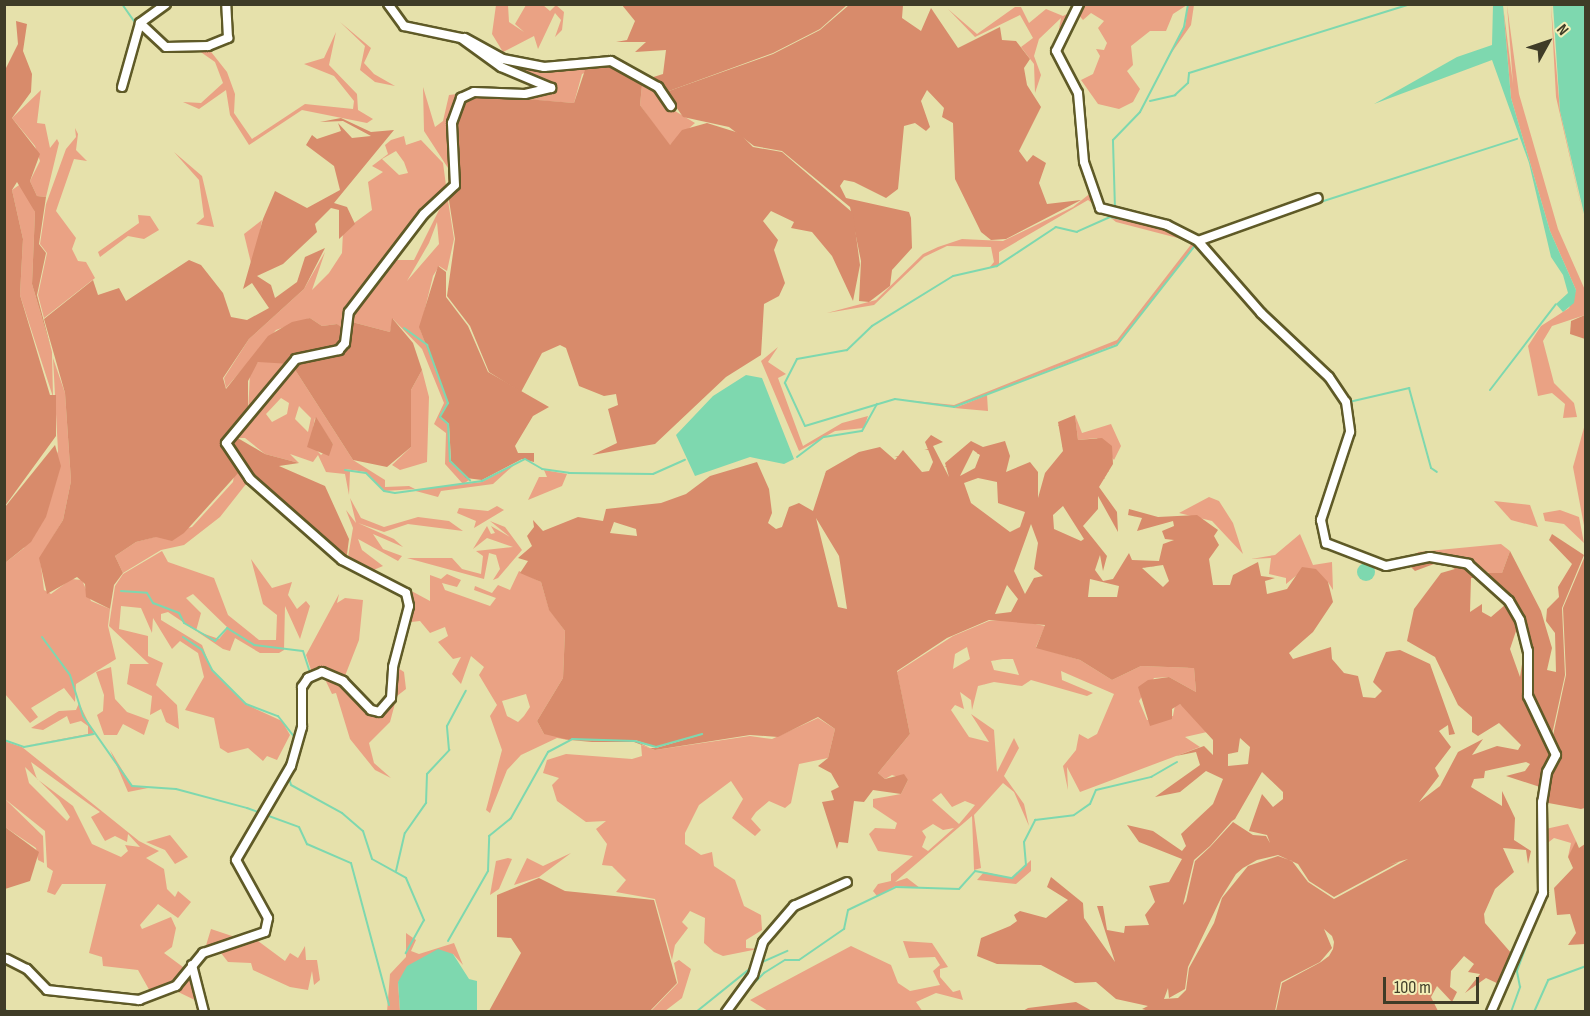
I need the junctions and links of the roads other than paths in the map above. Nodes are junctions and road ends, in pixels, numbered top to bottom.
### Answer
1 (166, 4) edge
2 (226, 4) edge
3 (1079, 4) edge
4 (389, 5) edge
5 (140, 23) junction
6 (461, 38) junction
7 (122, 87) dead end
8 (671, 106) dead end
9 (1318, 198) dead end
10 (1198, 240) junction
11 (847, 882) dead end
12 (7, 959) dead end
13 (192, 963) junction
14 (204, 1011) edge
15 (726, 1011) edge
16 (1491, 1011) edge

1 - 5 street
2 - 5 street
3 - 10 street
4 - 6 street
5 - 7 street
6 - 8 street
6 - 13 street
9 - 10 street
10 - 16 street
11 - 15 street
12 - 13 street
13 - 14 street

